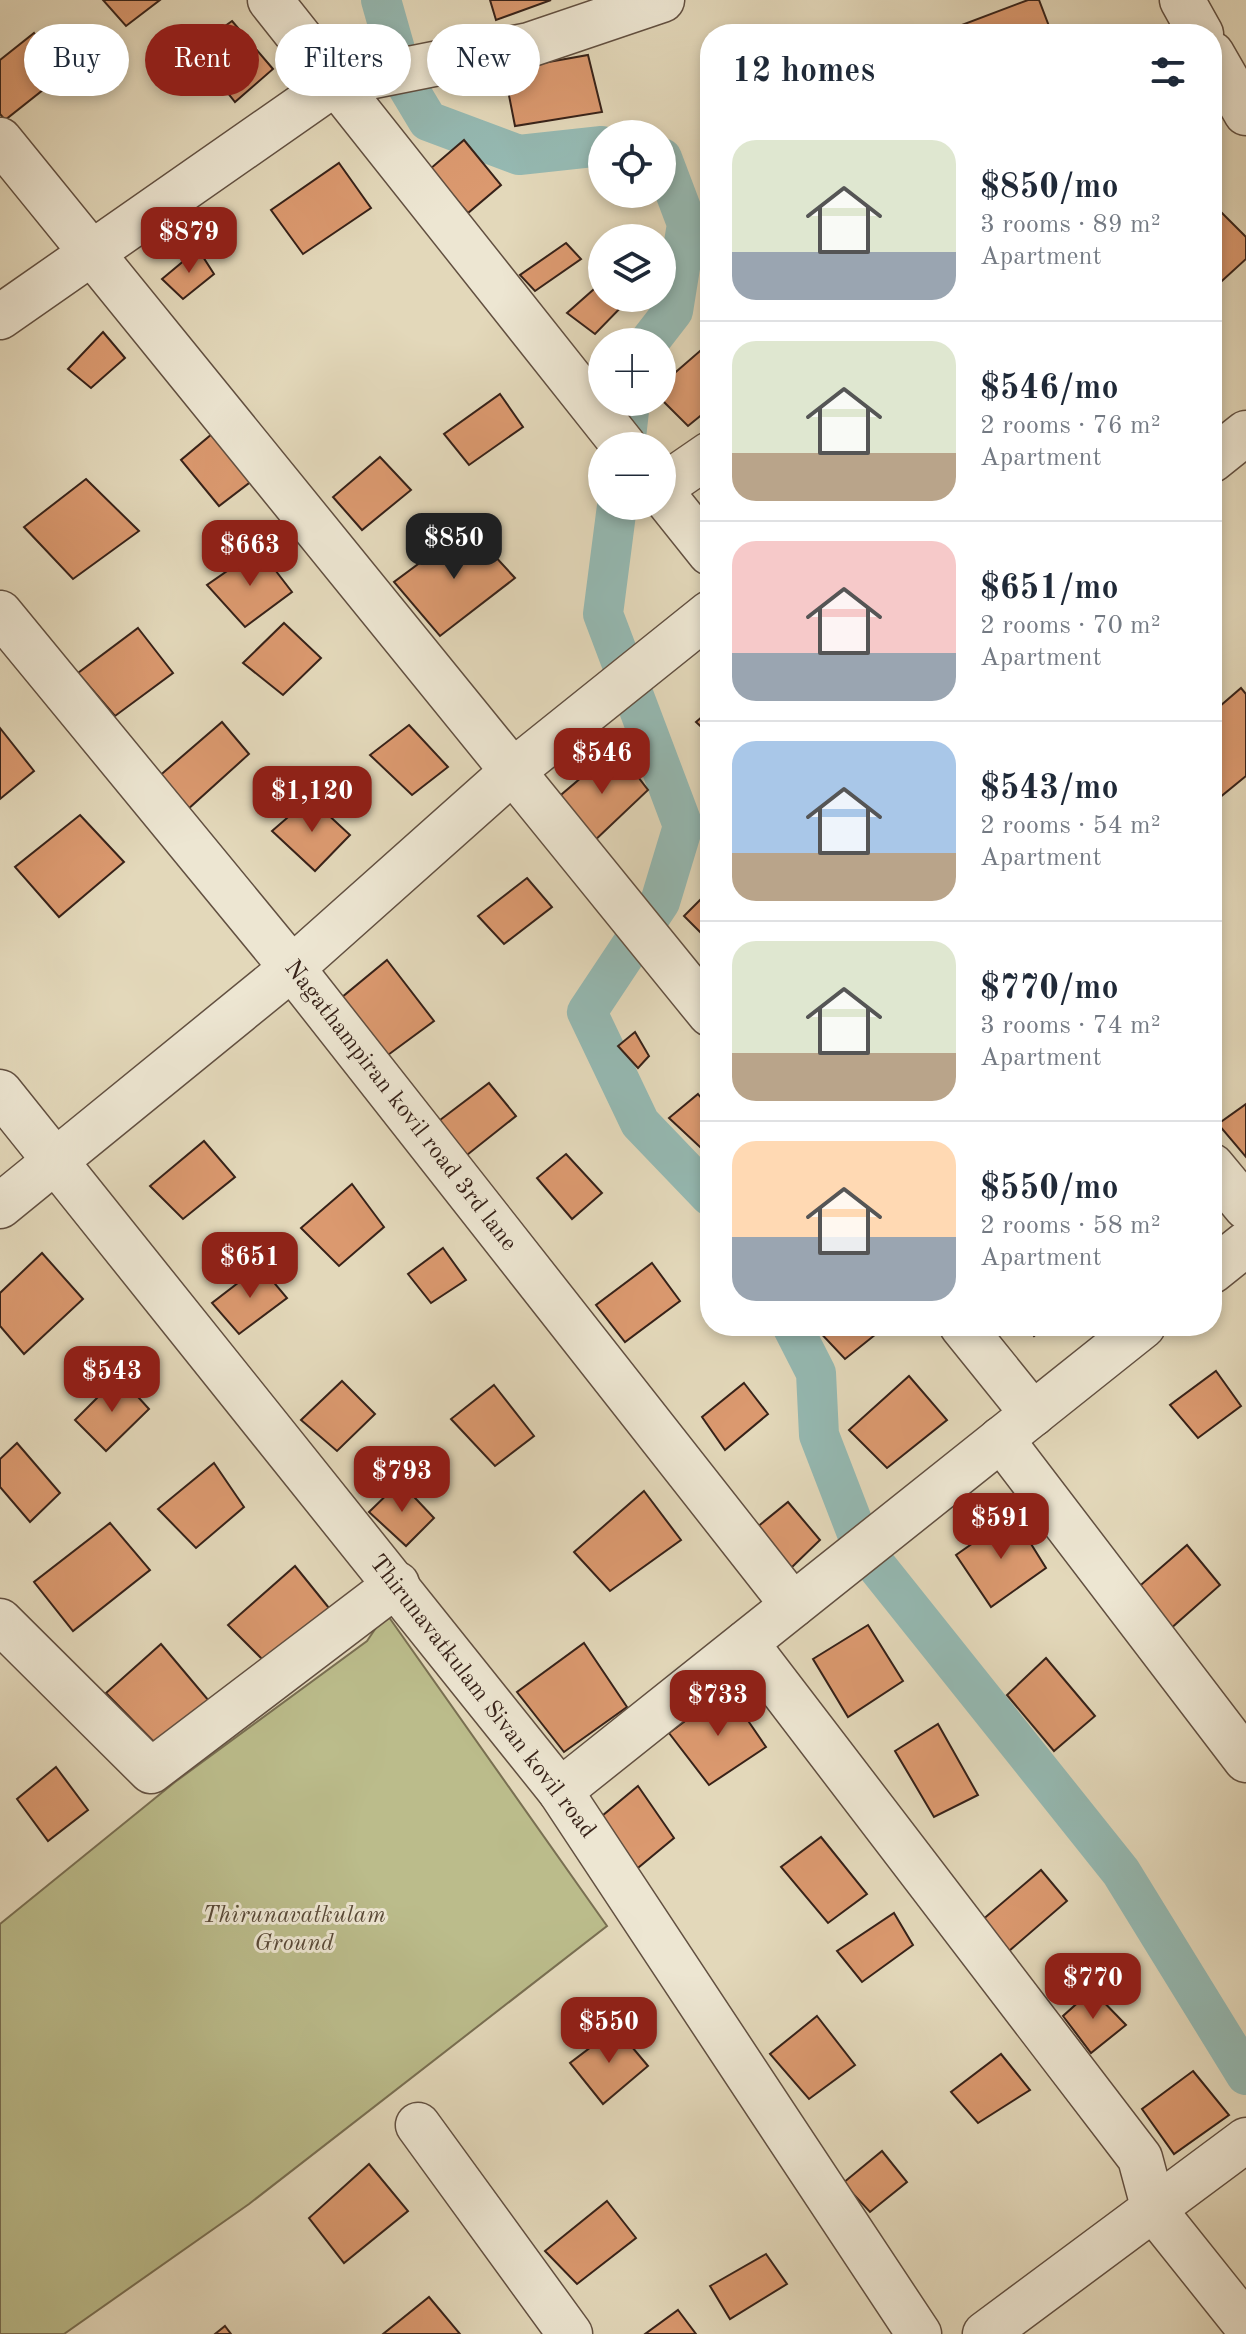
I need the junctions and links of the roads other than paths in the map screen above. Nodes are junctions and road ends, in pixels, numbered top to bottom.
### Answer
1 (270, 0) edge
2 (662, 0) edge
3 (288, 24) edge
4 (411, 69) edge
5 (1222, 76) edge
6 (317, 96) edge
7 (344, 96) edge
8 (1246, 113) edge
9 (0, 140) edge
10 (92, 254) junction
11 (0, 317) edge
12 (613, 432) edge
13 (1246, 433) edge
14 (1222, 452) edge
15 (700, 461) edge
16 (676, 477) edge
17 (676, 510) edge
18 (700, 540) edge
19 (0, 613) edge
20 (700, 621) edge
21 (513, 771) junction
22 (292, 968) junction
23 (700, 1002) edge
24 (0, 1092) edge
25 (54, 1160) junction
26 (1222, 1178) edge
27 (0, 1206) edge
28 (1246, 1207) edge
29 (968, 1336) edge
30 (1130, 1336) edge
31 (1017, 1426) junction
32 (397, 1584) junction
33 (793, 1605) junction
34 (0, 1621) edge
35 (746, 1643) junction
36 (1246, 1760) edge
37 (560, 1791) junction
38 (418, 2125) dead end
39 (1246, 2140) edge
40 (1154, 2210) junction
41 (1246, 2325) edge
42 (570, 2334) edge
43 (919, 2334) edge
44 (985, 2334) edge

1 - 3 street
2 - 4 street
5 - 8 street
6 - 10 street
7 - 12 street
9 - 10 street
10 - 11 street
10 - 21 street
13 - 14 street
15 - 16 street
17 - 18 street
19 - 22 street, Nagathampiran kovil road 3rd lane
20 - 21 street
21 - 22 street
21 - 23 street
22 - 25 street
22 - 33 street, Nagathampiran kovil road 3rd lane
24 - 25 street, Thirunavatkulam Sivan kovil road
25 - 27 street
25 - 32 street, Thirunavatkulam Sivan kovil road
26 - 28 street
29 - 31 street
30 - 31 street
31 - 33 street
31 - 36 street
32 - 34 street
32 - 37 street, Thirunavatkulam Sivan kovil road
33 - 35 street
35 - 37 street
35 - 40 street
37 - 43 street, Thirunavatkulam Sivan kovil road
38 - 42 street
39 - 40 street
40 - 41 street
40 - 44 street

